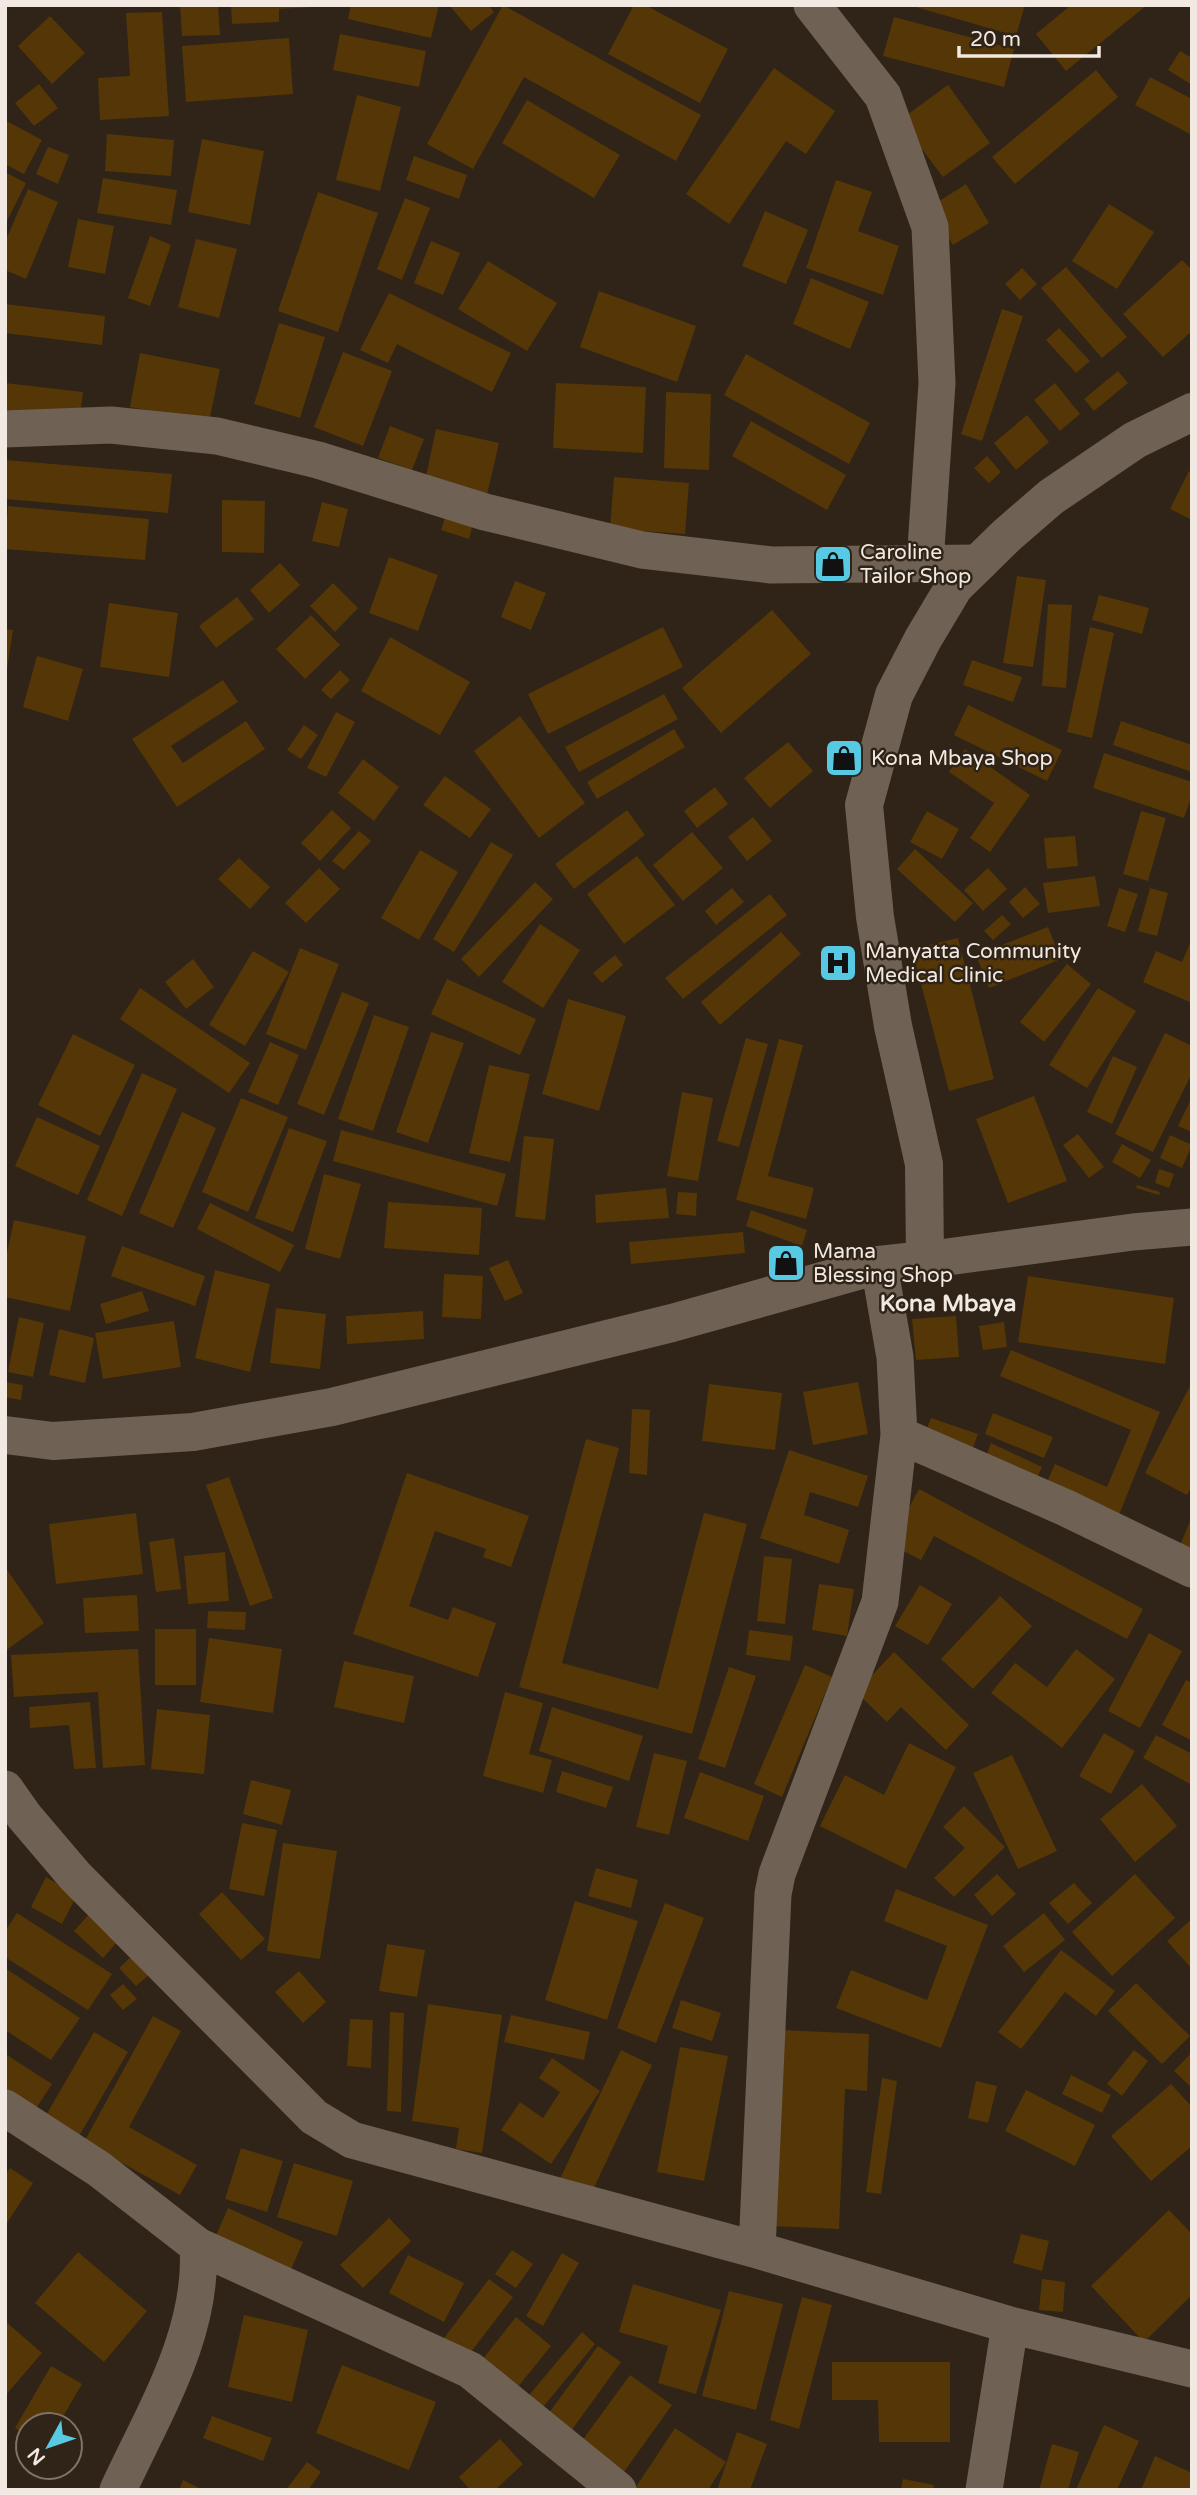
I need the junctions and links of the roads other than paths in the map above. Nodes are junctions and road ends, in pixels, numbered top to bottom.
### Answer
1 (812, 5) edge
2 (1192, 412) edge
3 (5, 429) edge
4 (925, 563) junction
5 (979, 563) junction
6 (1192, 1227) edge
7 (925, 1260) junction
8 (879, 1265) junction
9 (5, 1435) edge
10 (899, 1435) junction
11 (1192, 1569) edge
12 (12, 1814) edge
13 (5, 2108) edge
14 (198, 2246) junction
15 (757, 2250) junction
16 (1010, 2325) junction
17 (1192, 2369) edge
18 (118, 2490) edge
19 (618, 2490) edge
20 (984, 2490) edge

1 - 4 street
2 - 5 street
3 - 4 street
4 - 5 street
5 - 7 street
6 - 7 street
7 - 8 street
8 - 9 street
8 - 10 street
10 - 11 street
10 - 15 street
12 - 15 street
13 - 14 street
14 - 18 street
14 - 19 street
15 - 16 street
16 - 17 street
16 - 20 street

